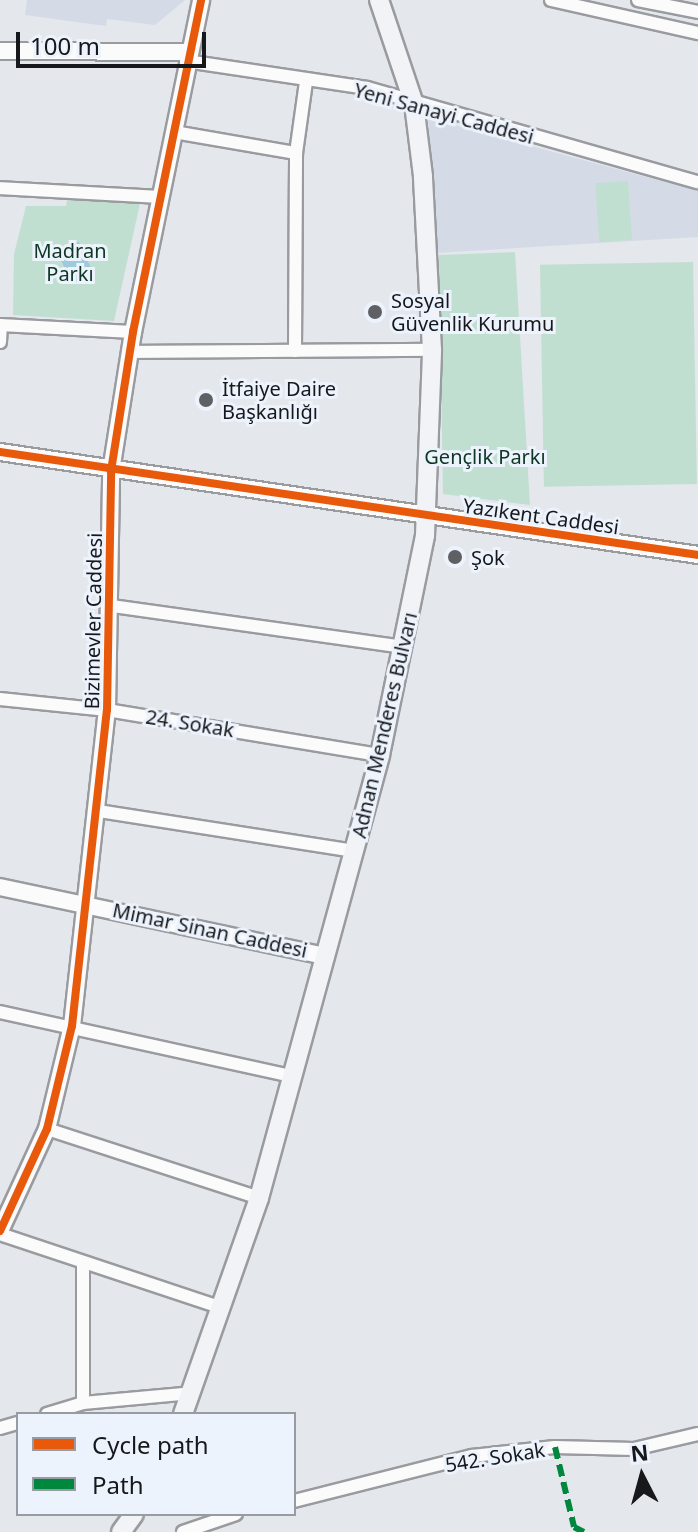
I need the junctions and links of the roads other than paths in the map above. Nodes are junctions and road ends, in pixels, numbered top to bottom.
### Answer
1 (201, 0) edge
2 (551, 0) edge
3 (638, 0) edge
4 (381, 6) edge
5 (698, 12) edge
6 (698, 33) edge
7 (0, 51) edge
8 (187, 56) junction
9 (306, 82) junction
10 (414, 104) junction
11 (174, 132) junction
12 (296, 153) junction
13 (698, 182) edge
14 (0, 188) edge
15 (159, 197) junction
16 (1, 325) edge
17 (133, 332) junction
18 (0, 342) edge
19 (432, 350) junction
20 (295, 351) junction
21 (129, 352) junction
22 (0, 452) edge
23 (111, 471) junction
24 (427, 517) junction
25 (698, 555) edge
26 (112, 606) junction
27 (405, 647) junction
28 (0, 699) edge
29 (107, 710) junction
30 (380, 755) junction
31 (99, 811) junction
32 (355, 851) junction
33 (0, 887) edge
34 (88, 904) junction
35 (326, 956) junction
36 (0, 1012) edge
37 (72, 1026) junction
38 (292, 1076) junction
39 (47, 1129) junction
40 (259, 1198) junction
41 (5, 1212) edge
42 (0, 1233) edge
43 (83, 1263) junction
44 (223, 1308) junction
45 (192, 1393) junction
46 (83, 1403) junction
47 (54, 1412) edge
48 (184, 1412) edge
49 (698, 1434) edge
50 (296, 1500) edge
51 (134, 1516) edge
52 (230, 1516) edge
53 (121, 1532) edge
54 (183, 1532) edge

1 - 8 street, Bizimevler Caddesi
2 - 6 street
3 - 5 street
4 - 10 main road, Adnan Menderes Bulvarı
7 - 8 street
8 - 9 street, Yeni Sanayi Caddesi
8 - 11 street, Bizimevler Caddesi
9 - 10 street, Yeni Sanayi Caddesi
9 - 12 street
10 - 13 street, Yeni Sanayi Caddesi
10 - 19 main road, Adnan Menderes Bulvarı
11 - 12 street
11 - 15 street, Bizimevler Caddesi
12 - 20 street
14 - 15 street
15 - 17 street, Bizimevler Caddesi
16 - 17 street
16 - 18 street
17 - 21 street, Bizimevler Caddesi
19 - 20 street
19 - 24 main road, Adnan Menderes Bulvarı
20 - 21 street
21 - 23 street, Bizimevler Caddesi
22 - 23 street, Yazıkent Caddesi
23 - 24 street, Yazıkent Caddesi
23 - 26 street, Bizimevler Caddesi
24 - 25 street, Yazıkent Caddesi
24 - 27 main road, Adnan Menderes Bulvarı
26 - 27 street
26 - 29 street, Bizimevler Caddesi
27 - 30 main road, Adnan Menderes Bulvarı
28 - 29 street, 24. Sokak
29 - 30 street, 24. Sokak
29 - 31 street, Bizimevler Caddesi
30 - 32 main road, Adnan Menderes Bulvarı
31 - 32 street
31 - 34 street, Bizimevler Caddesi
32 - 35 main road, Adnan Menderes Bulvarı
33 - 34 street, Mimar Sinan Caddesi
34 - 35 street, Mimar Sinan Caddesi
34 - 37 street, Bizimevler Caddesi
35 - 38 main road, Adnan Menderes Bulvarı
36 - 37 street
37 - 38 street
37 - 39 street, Bizimevler Caddesi
38 - 40 main road, Adnan Menderes Bulvarı
39 - 40 street
39 - 41 street, Bizimevler Caddesi
40 - 44 main road, Adnan Menderes Bulvarı
41 - 42 street, Bizimevler Caddesi
42 - 43 street
43 - 44 street
43 - 46 street
44 - 45 main road, Adnan Menderes Bulvarı
45 - 46 street
45 - 48 main road, Adnan Menderes Bulvarı
46 - 47 street
49 - 50 street, 542. Sokak
51 - 53 main road
52 - 54 street

